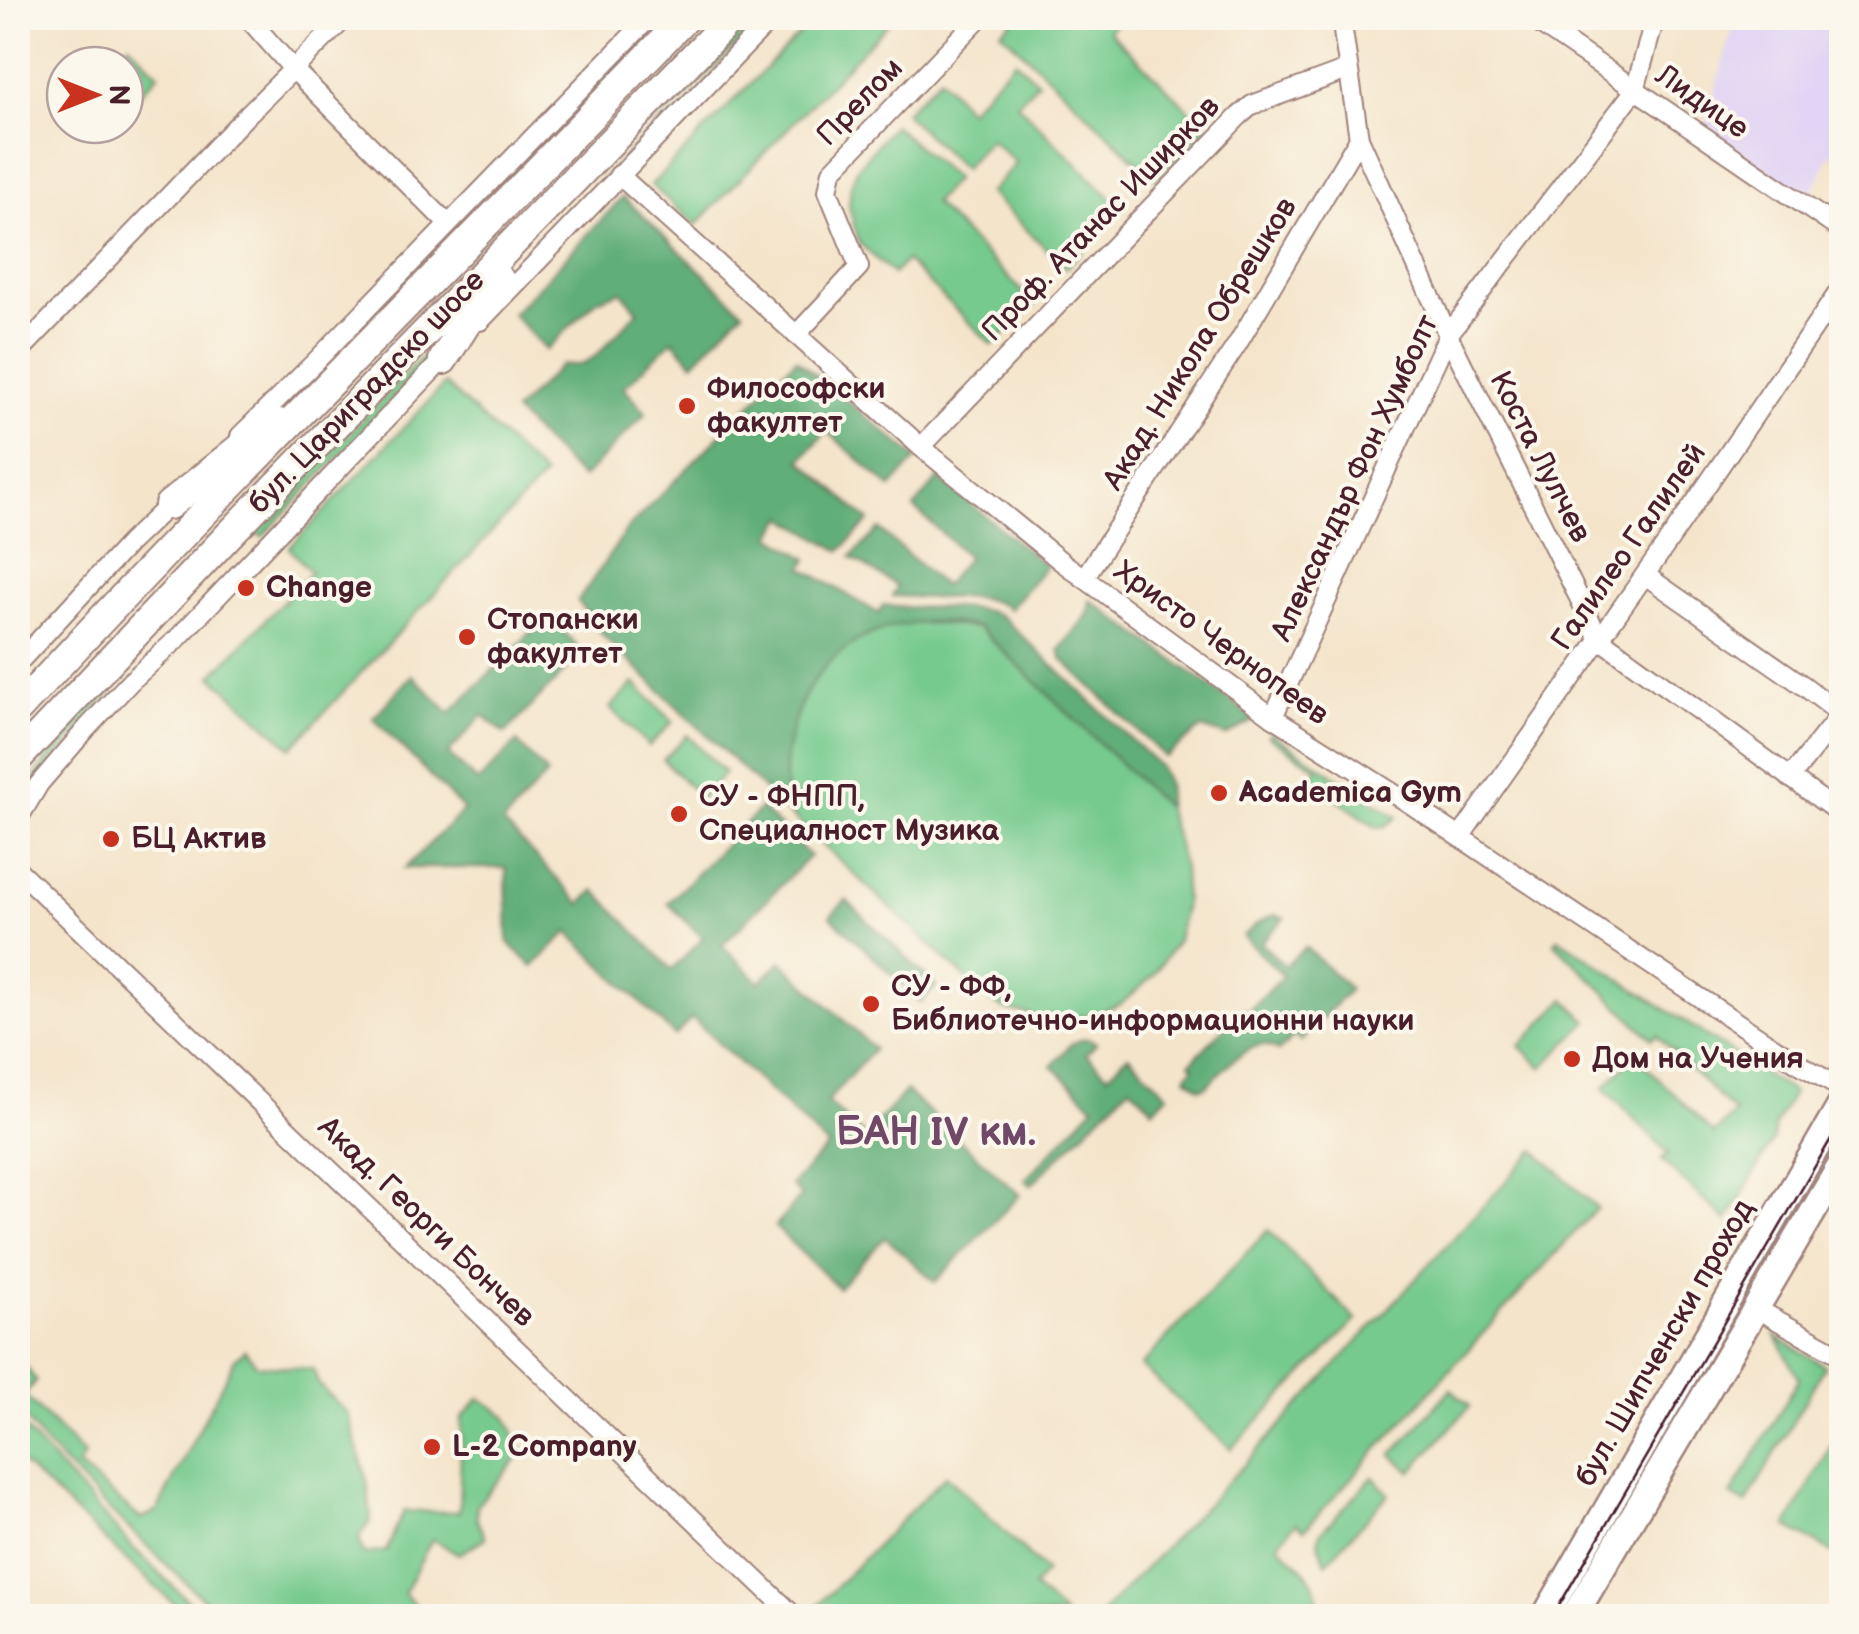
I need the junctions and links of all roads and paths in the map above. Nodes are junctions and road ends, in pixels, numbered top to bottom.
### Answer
1 (248, 18) edge
2 (345, 18) edge
3 (648, 18) edge
4 (685, 18) edge
5 (731, 18) edge
6 (772, 18) edge
7 (979, 18) edge
8 (1340, 18) edge
9 (1531, 18) edge
10 (1656, 18) edge
11 (293, 69) junction
12 (1347, 70) junction
13 (1635, 90) junction
14 (621, 132) junction
15 (1359, 138) junction
16 (619, 176) junction
17 (448, 224) junction
18 (1842, 231) edge
19 (1842, 286) edge
20 (796, 335) junction
21 (1448, 335) junction
22 (18, 354) edge
23 (443, 360) junction
24 (307, 409) junction
25 (921, 447) junction
26 (169, 505) junction
27 (1645, 575) junction
28 (1084, 578) junction
29 (1599, 638) junction
30 (21, 653) edge
31 (18, 708) edge
32 (1841, 714) edge
33 (1272, 717) junction
34 (44, 730) junction
35 (18, 758) edge
36 (1790, 778) junction
37 (18, 783) edge
38 (1842, 815) edge
39 (18, 819) edge
40 (1460, 837) junction
41 (18, 870) edge
42 (1842, 1089) edge
43 (1842, 1102) edge
44 (1842, 1163) edge
45 (1755, 1308) junction
46 (1842, 1356) edge
47 (794, 1616) edge
48 (1545, 1616) edge
49 (1574, 1616) edge

1 - 11 street
2 - 11 street
3 - 17 street, бул. Цариградско шосе
4 - 24 highway, бул. Цариградско шосе
5 - 14 highway, бул. Цариградско шосе
6 - 16 street, бул. Цариградско шосе
7 - 20 street, Прелом
8 - 12 street, Коста Лулчев
9 - 13 street, Лидице
10 - 13 street, Александър Фон Хумболт
11 - 17 street
11 - 22 street
12 - 15 street, Коста Лулчев
12 - 25 street, Проф. Атанас Иширков
13 - 18 street, Лидице
13 - 21 street, Александър Фон Хумболт
14 - 23 highway
14 - 34 highway, бул. Цариградско шосе
15 - 21 street, Коста Лулчев
15 - 28 street, Акад. Никола Обрешков
16 - 20 street, Христо Чернопеев
16 - 23 street, бул. Цариградско шосе
17 - 26 street, бул. Цариградско шосе
19 - 27 street, Галилео Галилей
20 - 25 street, Христо Чернопеев
21 - 29 street, Коста Лулчев
21 - 33 street, Александър Фон Хумболт
23 - 39 street, бул. Цариградско шосе
24 - 26 highway
24 - 31 highway, бул. Цариградско шосе
25 - 28 street, Христо Чернопеев
26 - 30 street, бул. Цариградско шосе
27 - 29 street, Галилео Галилей
27 - 32 street
28 - 33 street, Христо Чернопеев
29 - 36 street, Коста Лулчев
29 - 40 street, Галилео Галилей
32 - 36 street
33 - 40 street, Христо Чернопеев
34 - 35 highway, бул. Цариградско шосе
34 - 37 highway
36 - 38 street, Коста Лулчев
40 - 42 street, Христо Чернопеев
41 - 47 street, Акад. Георги Бончев
43 - 48 main road, бул. Шипченски проход
44 - 45 main road, бул. Шипченски проход
45 - 46 street
45 - 49 main road, бул. Шипченски проход

